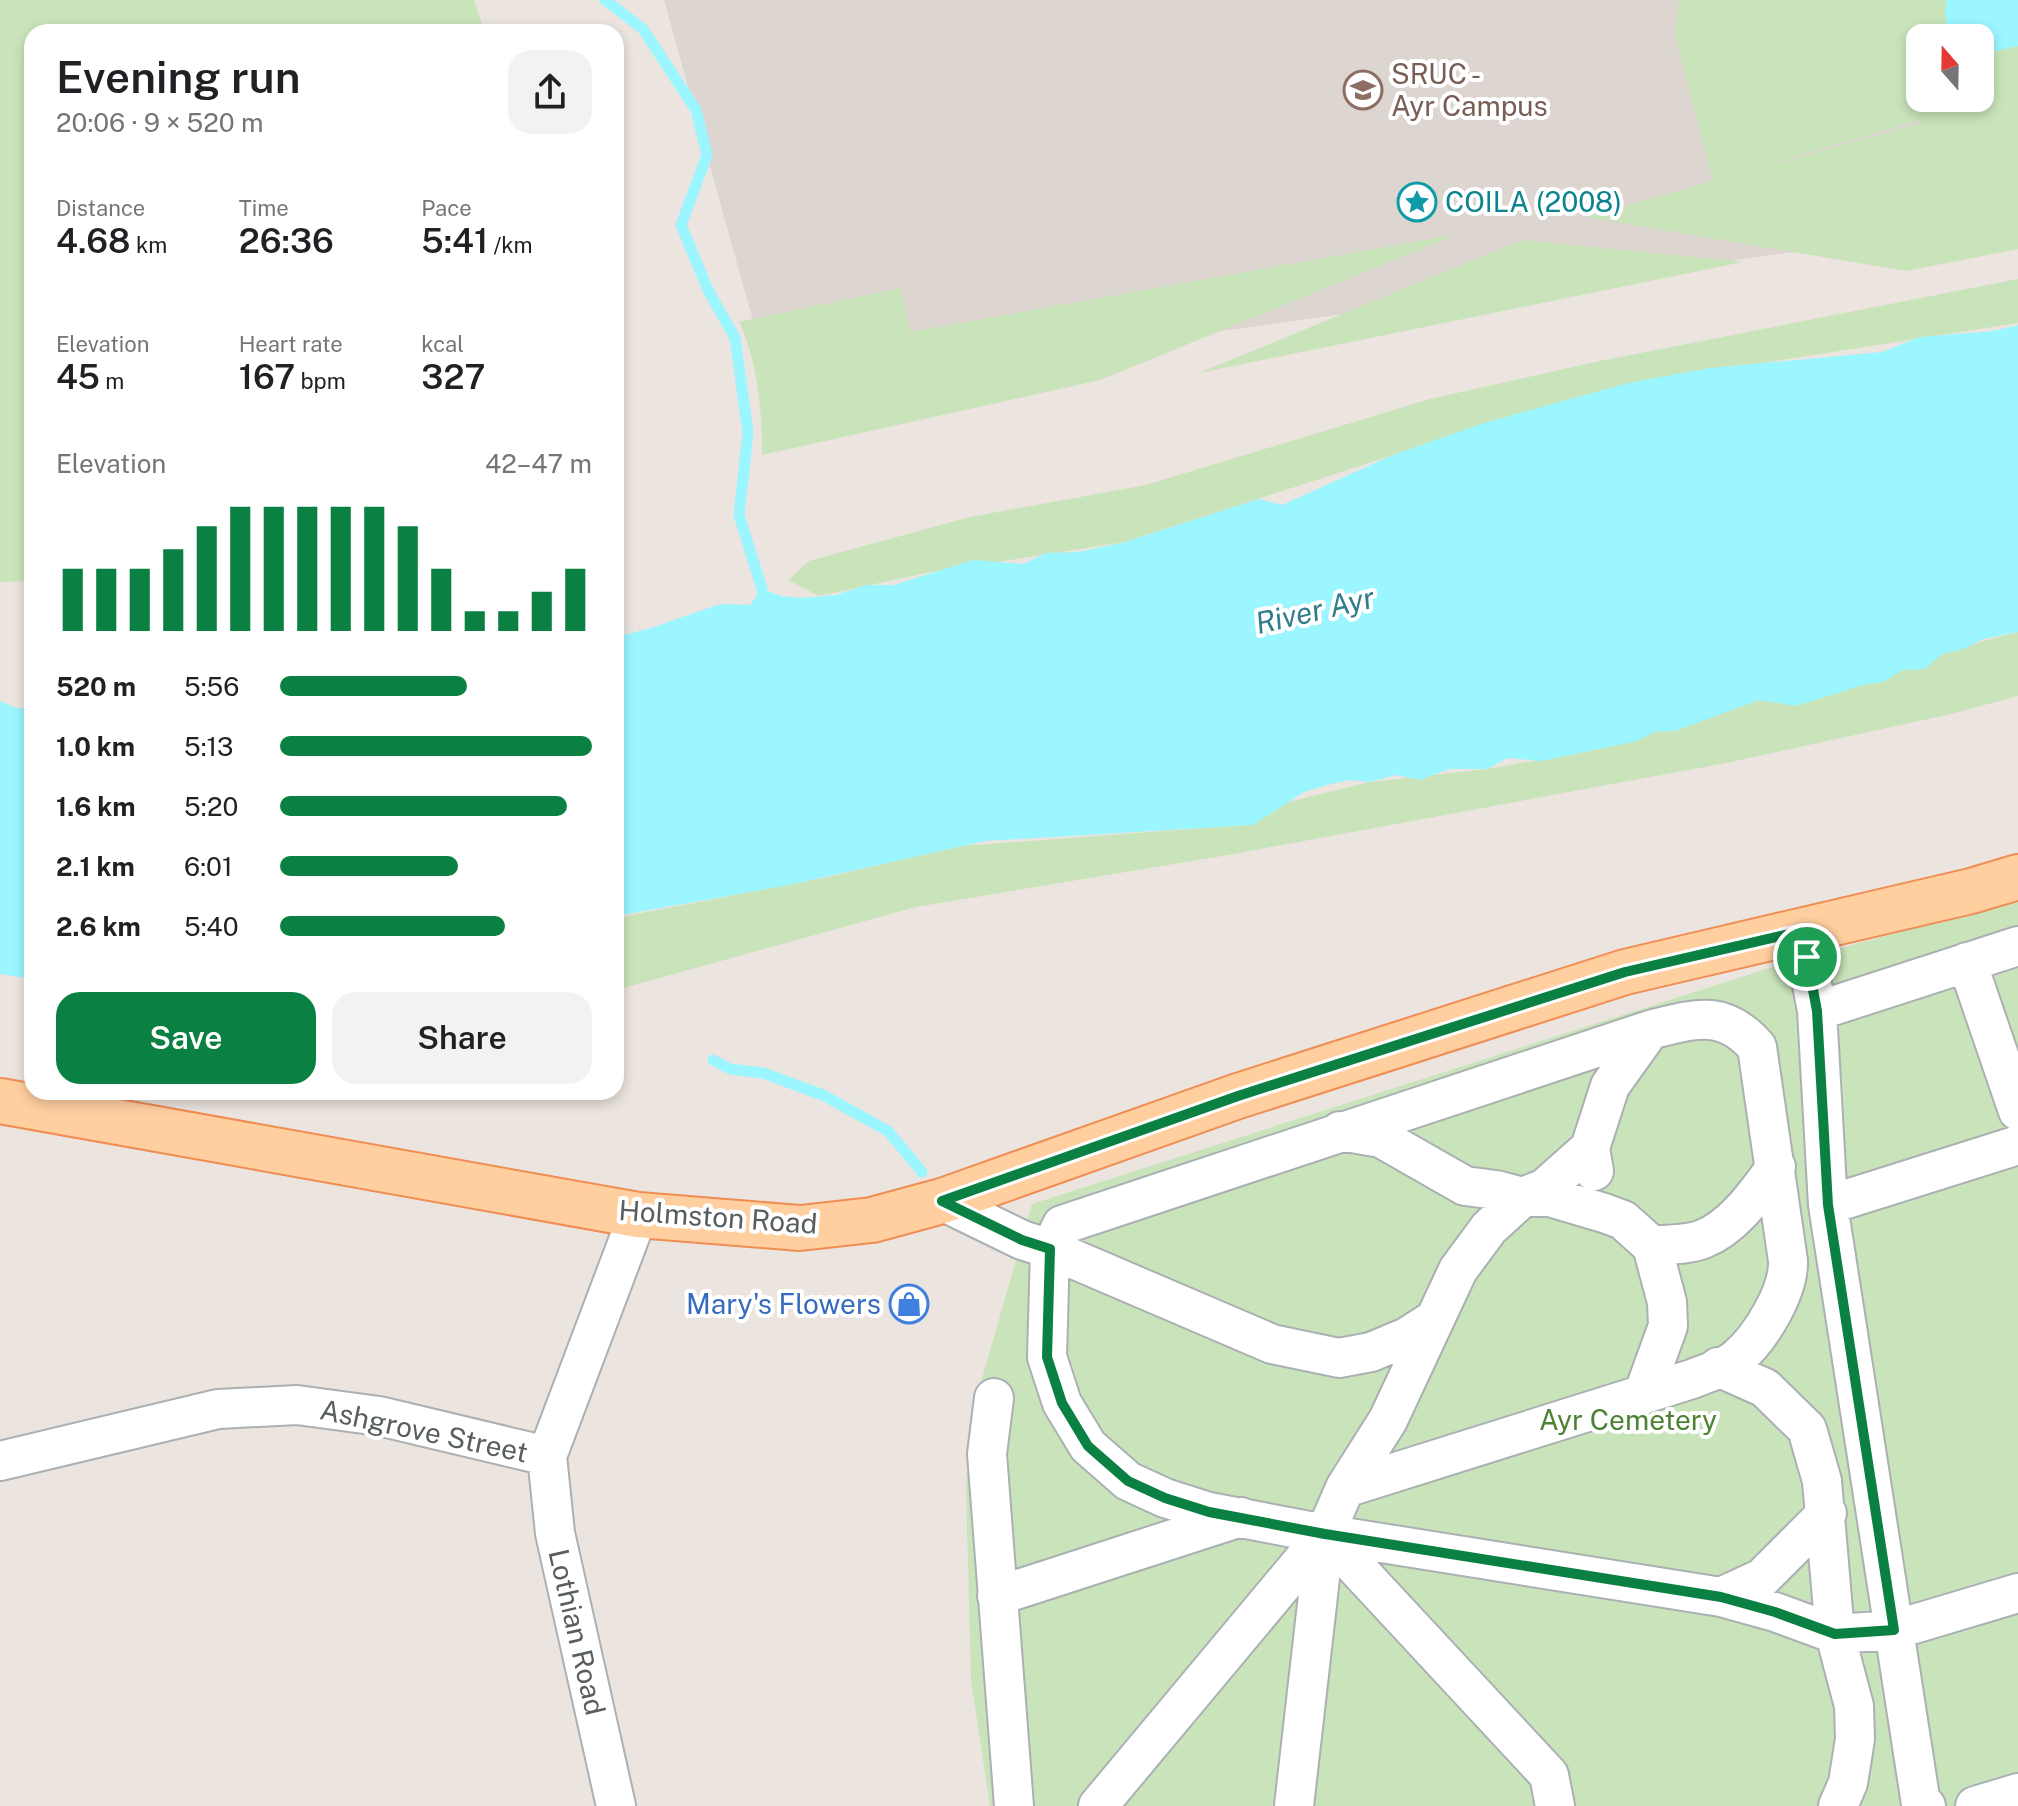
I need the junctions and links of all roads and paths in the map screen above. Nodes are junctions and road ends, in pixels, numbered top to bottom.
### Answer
1 (2018, 877) edge
2 (1802, 931) junction
3 (2018, 946) edge
4 (1967, 962) junction
5 (1817, 1011) junction
6 (1650, 1030) junction
7 (0, 1101) edge
8 (2018, 1111) edge
9 (1340, 1131) junction
10 (2018, 1145) edge
11 (1590, 1148) junction
12 (1776, 1167) junction
13 (1441, 1172) junction
14 (1523, 1197) junction
15 (942, 1201) junction
16 (1828, 1205) junction
17 (1604, 1213) junction
18 (638, 1215) junction
19 (1652, 1246) junction
20 (1050, 1249) junction
21 (1472, 1251) junction
22 (1435, 1319) junction
23 (1718, 1367) junction
24 (1643, 1395) junction
25 (994, 1398) dead end
26 (547, 1456) junction
27 (0, 1461) edge
28 (1345, 1488) junction
29 (1827, 1513) junction
30 (1243, 1516) junction
31 (1325, 1534) junction
32 (2018, 1593) edge
33 (997, 1596) junction
34 (1721, 1597) junction
35 (1894, 1630) junction
36 (1835, 1634) junction
37 (1552, 1790) edge
38 (2018, 1793) edge
39 (613, 1805) edge
40 (1014, 1806) edge
41 (1098, 1806) edge
42 (1294, 1806) edge
43 (1577, 1806) edge
44 (1838, 1806) edge
45 (1926, 1806) edge
46 (1975, 1806) edge

1 - 2 main road, Holmston Road
2 - 5 street
2 - 15 main road, Holmston Road
3 - 4 street
4 - 5 street
4 - 8 street
5 - 16 street
6 - 9 street
6 - 11 street
6 - 12 street
7 - 18 main road, Holmston Road
9 - 13 street
9 - 20 street
10 - 16 street
11 - 14 street
11 - 17 street
12 - 19 street
12 - 23 street
13 - 14 street
13 - 21 street
14 - 17 street
14 - 21 street
15 - 18 main road, Holmston Road
15 - 20 street
16 - 35 street
17 - 19 street
18 - 26 street, Ashgrove Street
19 - 24 street
20 - 22 street
20 - 30 street
21 - 22 street
22 - 28 street
23 - 24 street
23 - 29 street
24 - 28 street
25 - 33 street
26 - 27 street, Ashgrove Street
26 - 39 street, Lothian Road
28 - 31 street
29 - 34 street
29 - 36 street
30 - 31 street
30 - 33 street
31 - 34 street
31 - 37 street
31 - 41 street
31 - 42 street
32 - 35 street
33 - 40 street
34 - 36 street
35 - 36 street
35 - 45 street
36 - 44 street
37 - 43 street
38 - 46 street

